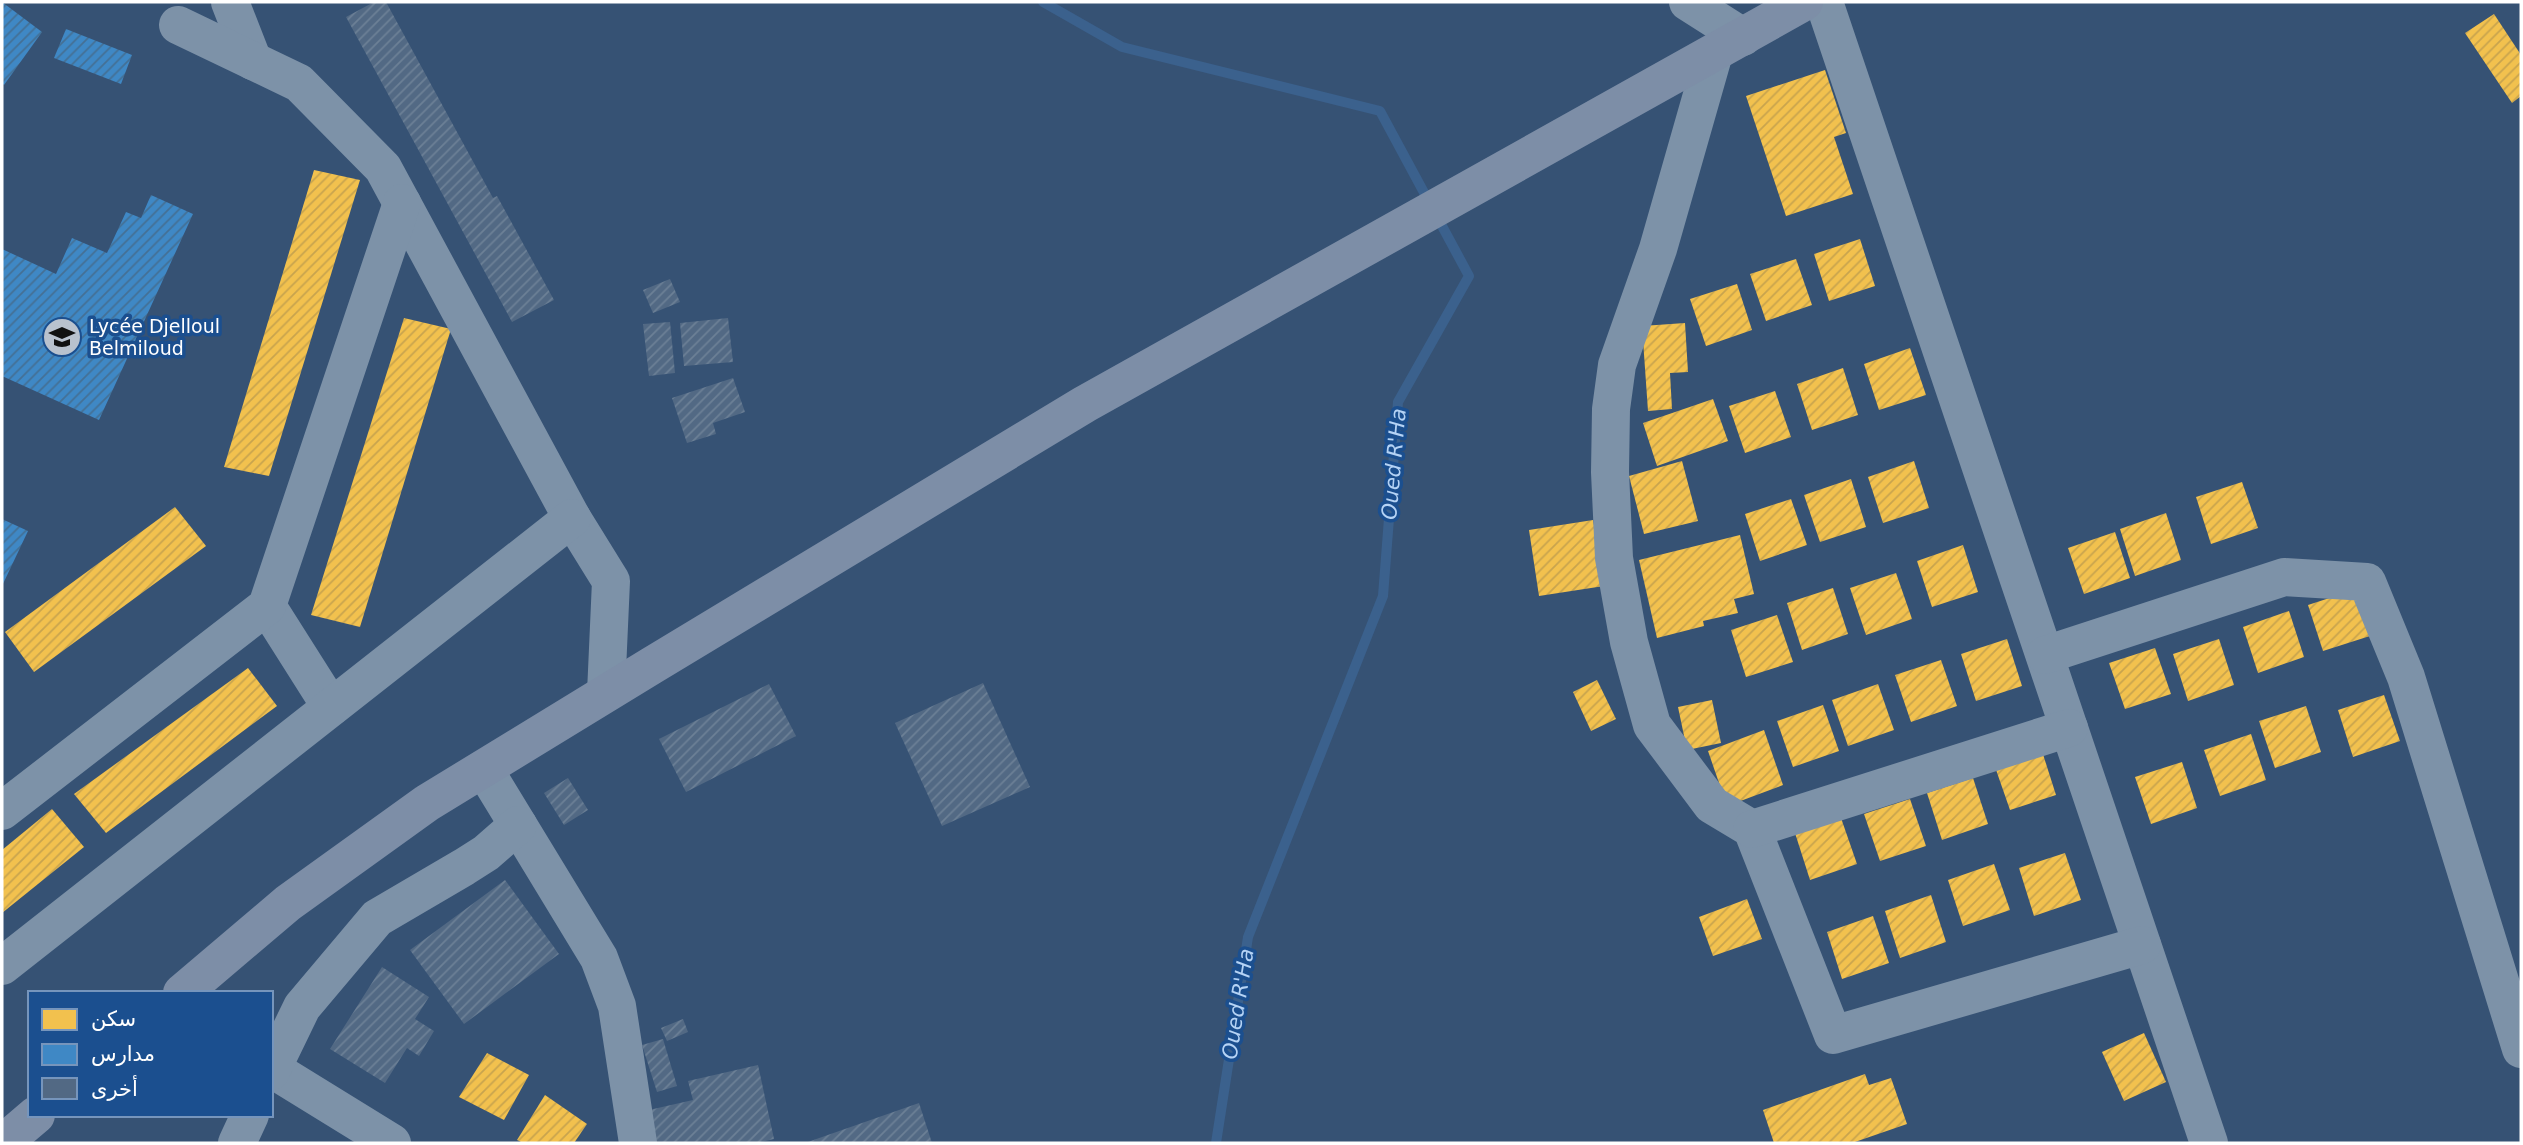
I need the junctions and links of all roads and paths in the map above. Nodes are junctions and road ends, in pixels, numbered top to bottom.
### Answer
1 (230, 2) edge
2 (1688, 2) edge
3 (1804, 2) edge
4 (1824, 2) edge
5 (178, 25) dead end
6 (1728, 45) junction
7 (253, 61) junction
8 (402, 203) junction
9 (572, 518) junction
10 (267, 606) junction
11 (2045, 655) junction
12 (606, 693) junction
13 (331, 707) junction
14 (2069, 728) junction
15 (484, 769) junction
16 (2, 811) edge
17 (518, 825) junction
18 (1752, 829) junction
19 (2141, 945) junction
20 (2, 966) edge
21 (183, 991) edge
22 (2521, 1049) edge
23 (273, 1068) edge
24 (273, 1071) edge
25 (34, 1117) edge
26 (249, 1117) edge
27 (3, 1143) edge
28 (237, 1143) edge
29 (392, 1143) edge
30 (638, 1143) edge
31 (2209, 1143) edge

1 - 7 street
2 - 6 street
3 - 6 main road
4 - 11 street
5 - 7 street
6 - 12 main road
6 - 18 street
7 - 8 street
8 - 9 street
8 - 10 street
9 - 12 street
9 - 13 street
10 - 13 street
10 - 16 street
11 - 14 street
11 - 22 street
12 - 15 main road
13 - 20 street
14 - 18 street
14 - 19 street
15 - 17 street
15 - 21 main road
17 - 23 street
17 - 30 street
18 - 19 street
19 - 31 street
24 - 29 street
25 - 27 main road
26 - 28 street

